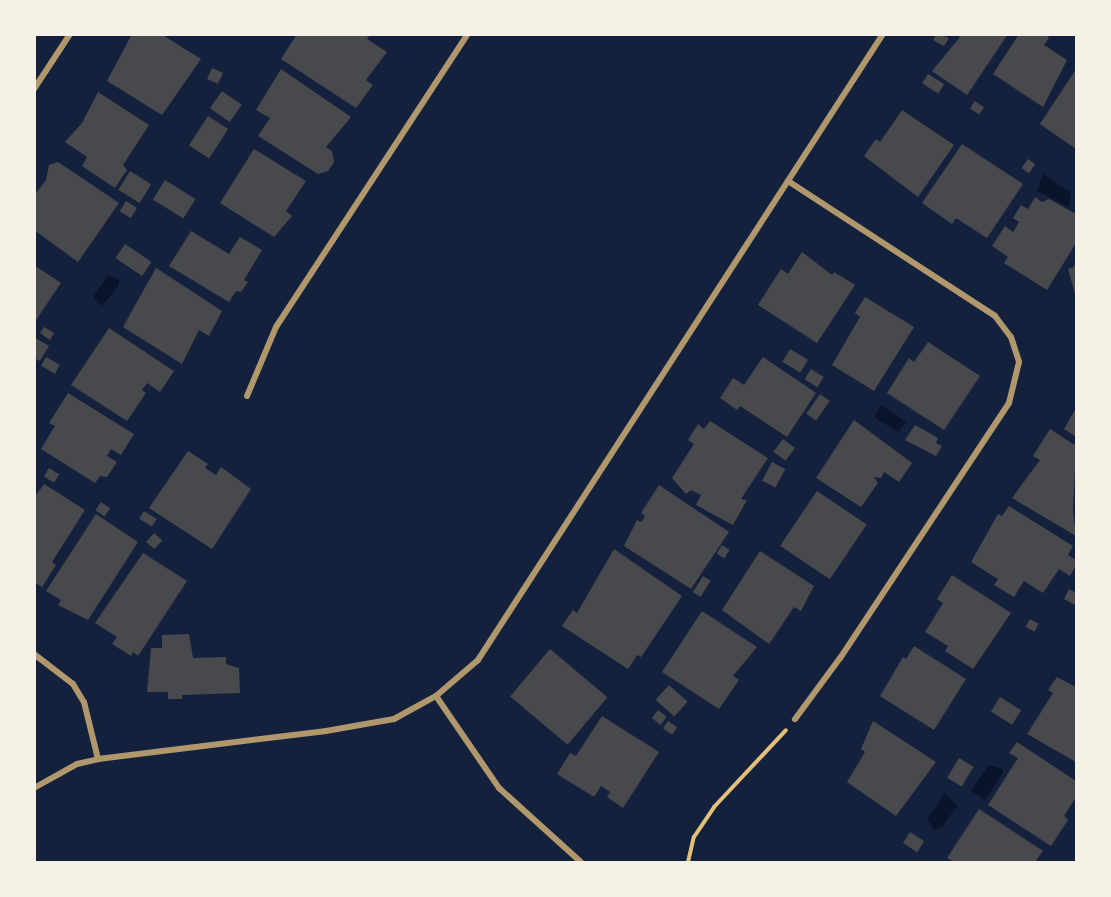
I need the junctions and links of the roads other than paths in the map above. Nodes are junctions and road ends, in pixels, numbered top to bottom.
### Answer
1 (70, 34) edge
2 (468, 34) edge
3 (883, 34) edge
4 (34, 89) edge
5 (788, 181) junction
6 (247, 396) dead end
7 (34, 654) edge
8 (436, 696) junction
9 (795, 719) road end
10 (98, 759) junction
11 (34, 788) edge
12 (582, 862) edge

1 - 4 street
2 - 6 street
3 - 5 street
5 - 8 street
5 - 9 street
7 - 10 street
8 - 10 street
8 - 12 street
10 - 11 street

